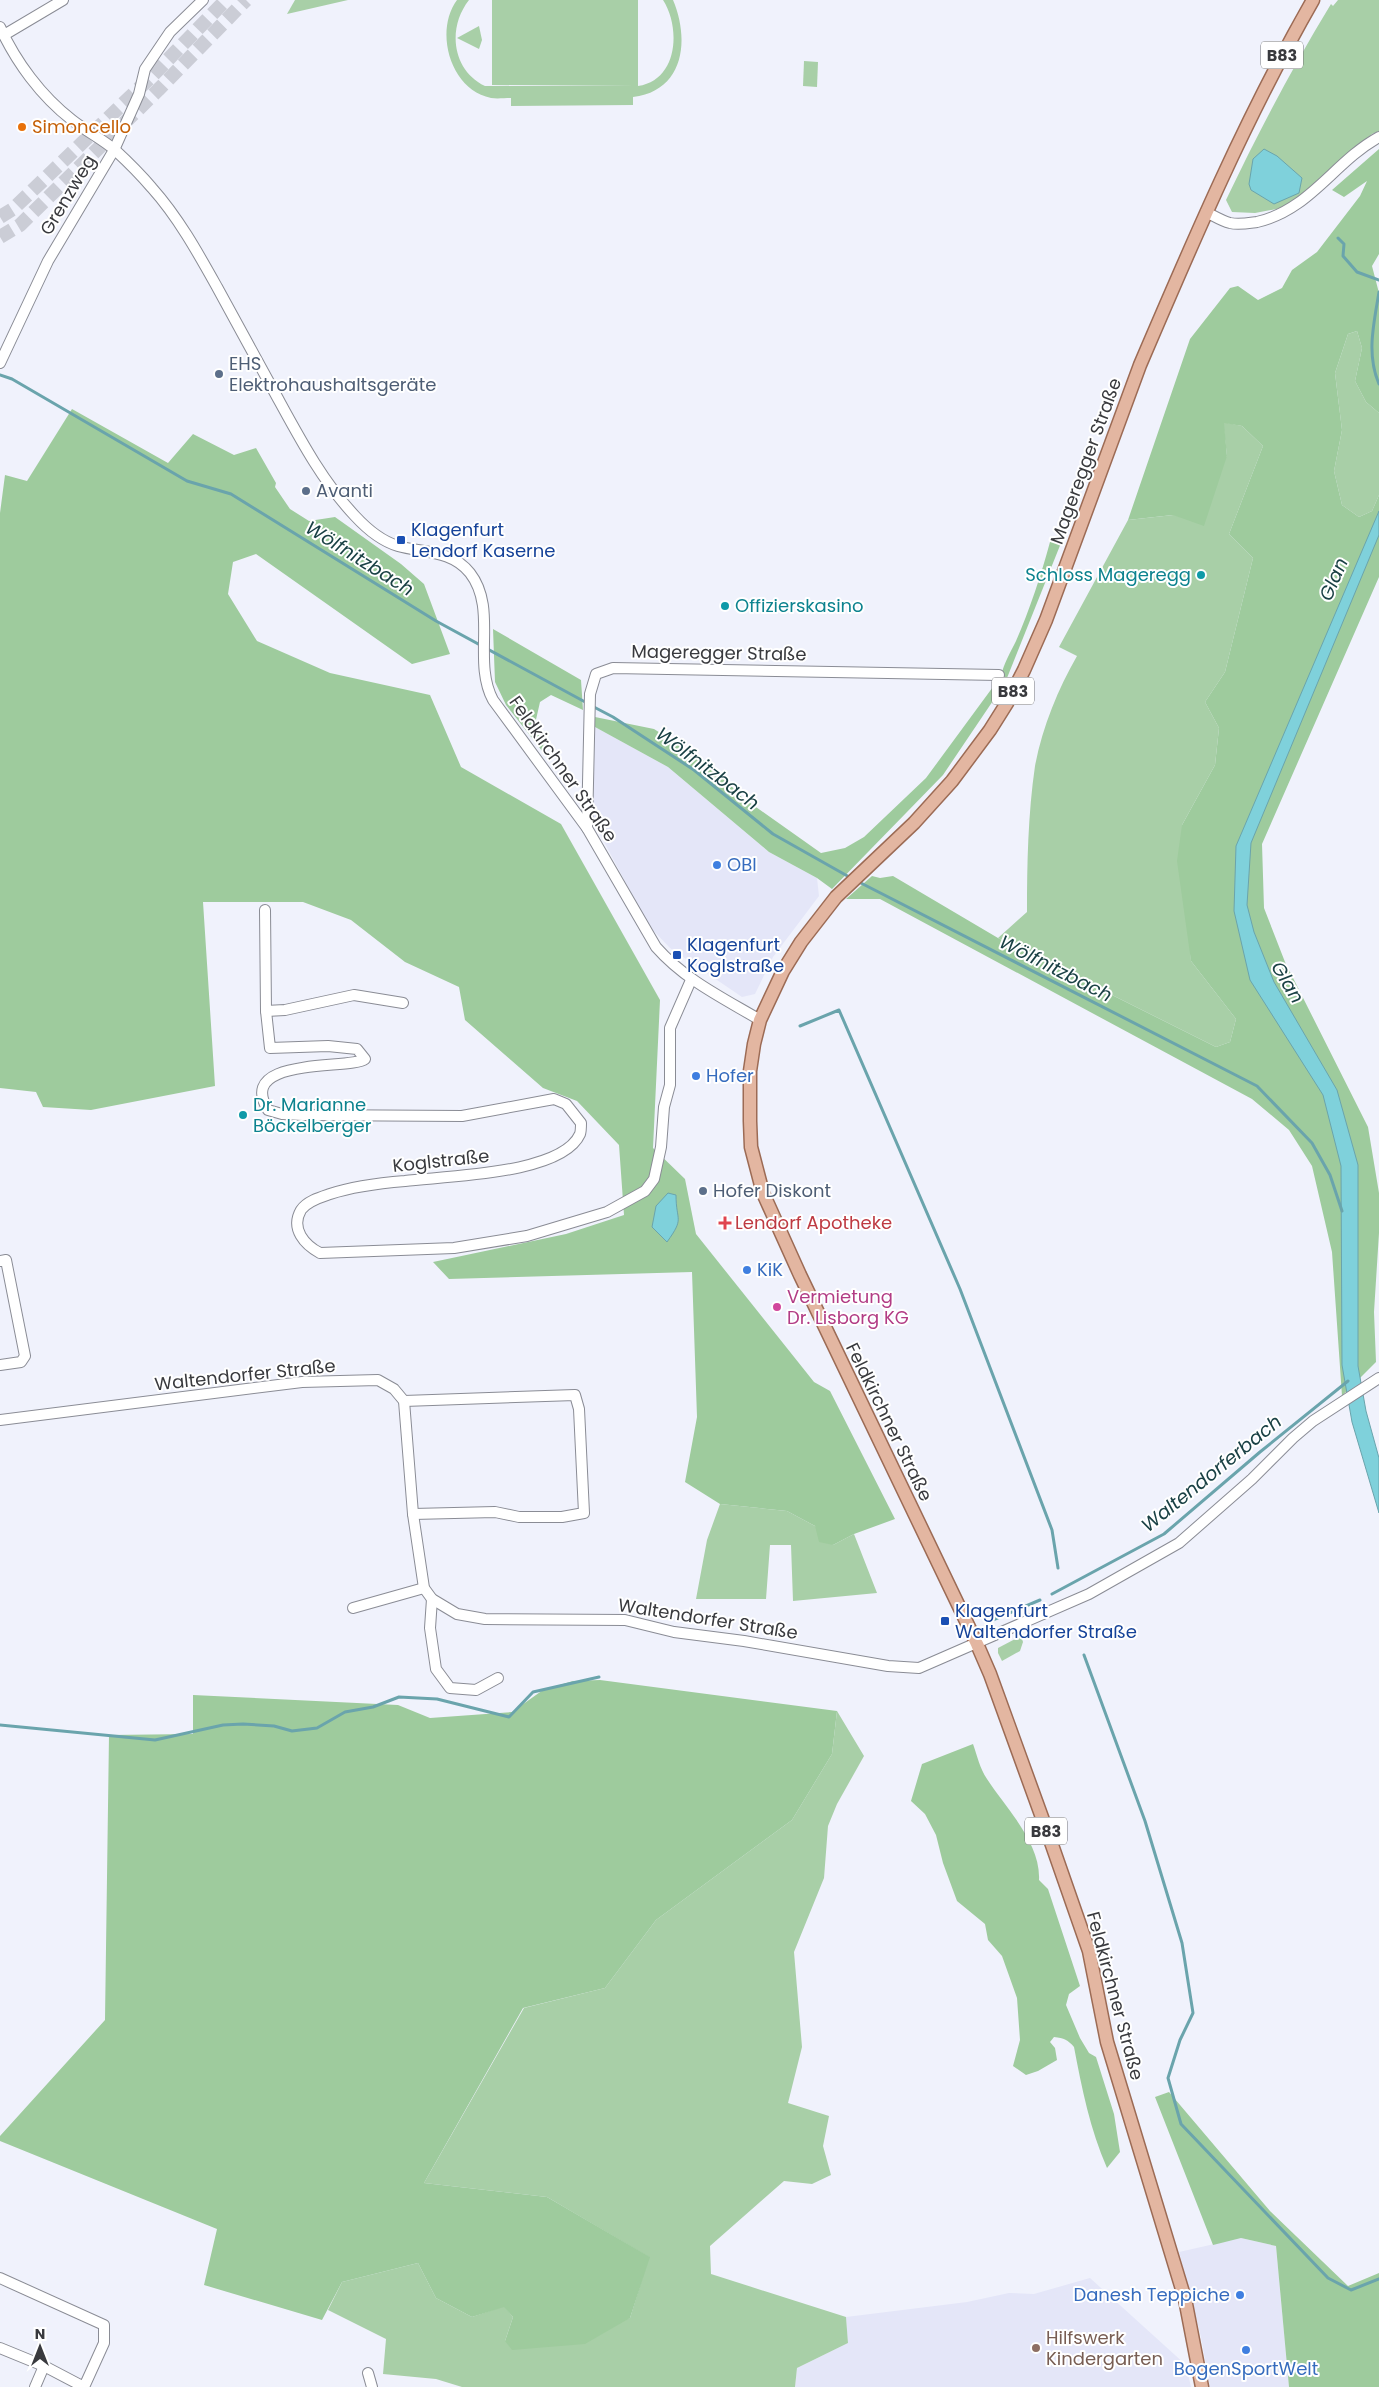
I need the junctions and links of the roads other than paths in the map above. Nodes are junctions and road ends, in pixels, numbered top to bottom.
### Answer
1 (62, 0) edge
2 (202, 0) edge
3 (1313, 0) edge
4 (2, 31) edge
5 (1379, 137) edge
6 (114, 150) junction
7 (1206, 212) junction
8 (0, 363) edge
9 (999, 675) dead end
10 (587, 828) junction
11 (265, 910) dead end
12 (691, 980) junction
13 (403, 1003) dead end
14 (266, 1011) junction
15 (760, 1020) junction
16 (0, 1261) edge
17 (0, 1365) edge
18 (1378, 1379) edge
19 (404, 1401) junction
20 (0, 1420) edge
21 (413, 1514) junction
22 (424, 1588) junction
23 (432, 1599) junction
24 (353, 1608) dead end
25 (976, 1644) junction
26 (498, 1678) dead end
27 (0, 2278) edge
28 (0, 2348) edge
29 (44, 2366) junction
30 (368, 2374) dead end
31 (35, 2387) edge
32 (372, 2387) edge
33 (1202, 2387) edge

1 - 4 street
2 - 6 street, Grenzweg
3 - 7 main road, Mageregger Straße / B83
4 - 6 street, Feldkirchner Straße
5 - 7 street
6 - 8 street, Grenzweg
6 - 10 street, Feldkirchner Straße
7 - 15 main road, Mageregger Straße / B83
9 - 10 street, Mageregger Straße
10 - 12 street, Feldkirchner Straße
11 - 14 street, Koglstraße
12 - 14 street, Koglstraße
12 - 15 street, Feldkirchner Straße
13 - 14 street
15 - 25 main road, Feldkirchner Straße / B83
16 - 17 street
18 - 25 street, Waltendorfer Straße
19 - 20 street, Waltendorfer Straße
19 - 21 street, Waltendorfer Straße
19 - 21 street
21 - 22 street, Waltendorfer Straße
22 - 23 street, Waltendorfer Straße
22 - 24 street
23 - 25 street, Waltendorfer Straße
23 - 26 street
25 - 33 main road, Feldkirchner Straße / B83
27 - 29 street
28 - 29 street
29 - 31 street
30 - 32 street

